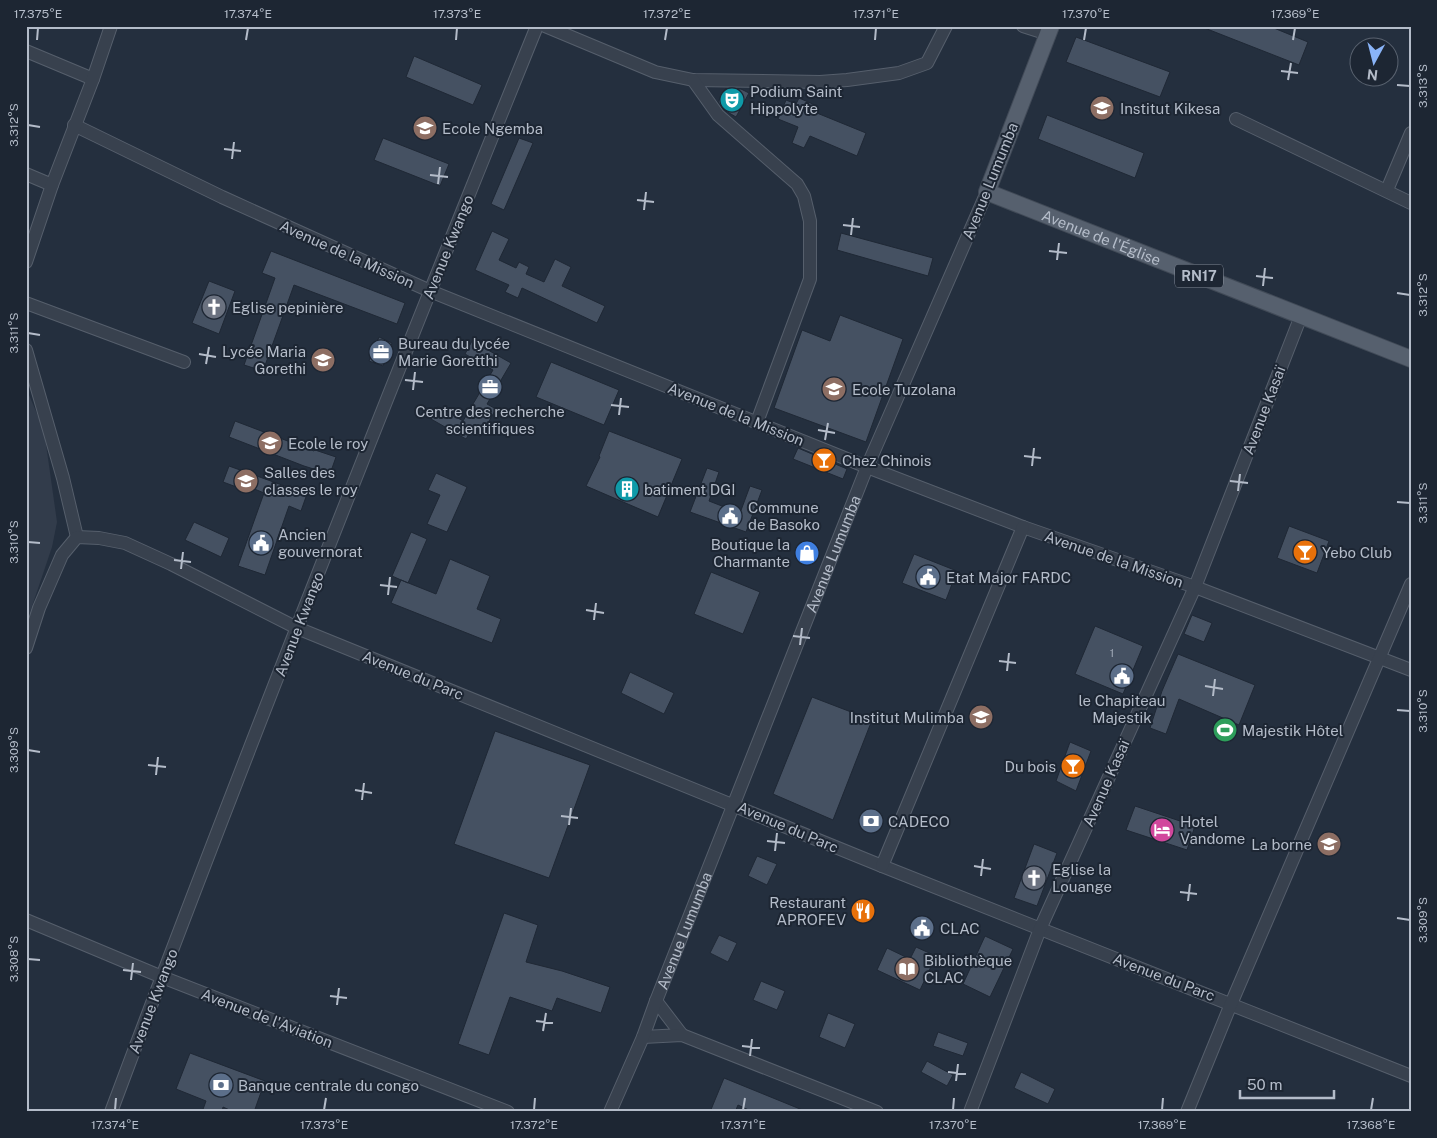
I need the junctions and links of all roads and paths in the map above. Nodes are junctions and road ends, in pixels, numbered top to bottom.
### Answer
1 (111, 26) edge
2 (537, 26) edge
3 (546, 26) edge
4 (946, 26) edge
5 (1023, 26) edge
6 (1050, 30) edge
7 (26, 51) edge
8 (93, 79) junction
9 (693, 80) junction
10 (1236, 119) dead end
11 (74, 124) junction
12 (1411, 133) edge
13 (26, 174) edge
14 (52, 185) junction
15 (1387, 190) junction
16 (987, 192) junction
17 (1411, 203) edge
18 (26, 262) edge
19 (430, 291) junction
20 (26, 304) edge
21 (1301, 316) junction
22 (26, 350) edge
23 (1411, 359) edge
24 (184, 362) dead end
25 (757, 422) junction
26 (867, 467) junction
27 (1023, 527) junction
28 (77, 537) junction
29 (1411, 584) edge
30 (1195, 587) junction
31 (297, 628) junction
32 (26, 648) edge
33 (1380, 658) junction
34 (1411, 670) edge
35 (733, 804) junction
36 (882, 866) junction
37 (26, 920) edge
38 (1040, 929) junction
39 (162, 977) junction
40 (656, 1000) junction
41 (1231, 1004) junction
42 (682, 1035) junction
43 (643, 1037) junction
44 (1411, 1076) edge
45 (111, 1112) edge
46 (508, 1112) edge
47 (610, 1112) edge
48 (876, 1112) edge
49 (970, 1112) edge
50 (1187, 1112) edge

1 - 8 street
2 - 19 street, Avenue Kwango
3 - 9 street
4 - 9 street
5 - 6 street
6 - 16 main road, Avenue Lumumba
7 - 8 street
8 - 11 street
9 - 25 street
10 - 15 street
11 - 14 street
11 - 19 street, Avenue de la Mission
12 - 15 street
13 - 14 street
14 - 18 street
15 - 17 street
16 - 21 main road, Avenue de l'Église / RN17
16 - 26 street, Avenue Lumumba
19 - 25 street, Avenue de la Mission
19 - 31 street, Avenue Kwango
20 - 24 street
21 - 23 main road, Avenue de l'Église / RN17
21 - 30 street, Avenue Kasaï
22 - 28 street
25 - 26 street, Avenue de la Mission
26 - 27 street, Avenue de la Mission
26 - 35 street, Avenue Lumumba
27 - 30 street, Avenue de la Mission
27 - 36 street
28 - 31 street, Avenue du Parc
28 - 32 street
29 - 33 street
30 - 33 street, Avenue de la Mission
30 - 38 street, Avenue Kasaï
31 - 35 street, Avenue du Parc
31 - 39 street, Avenue Kwango
33 - 34 street, Avenue de la Mission
33 - 41 street
35 - 36 street, Avenue du Parc
35 - 40 street, Avenue Lumumba
36 - 38 street, Avenue du Parc
37 - 39 street, Avenue de l'Aviation
38 - 41 street, Avenue du Parc
38 - 49 street, Avenue Kasaï
39 - 45 street, Avenue Kwango
39 - 46 street, Avenue de l'Aviation
40 - 42 street
40 - 43 street, Avenue Lumumba
41 - 44 street, Avenue du Parc
41 - 50 street
42 - 43 street
42 - 48 street
43 - 47 street, Avenue Lumumba

